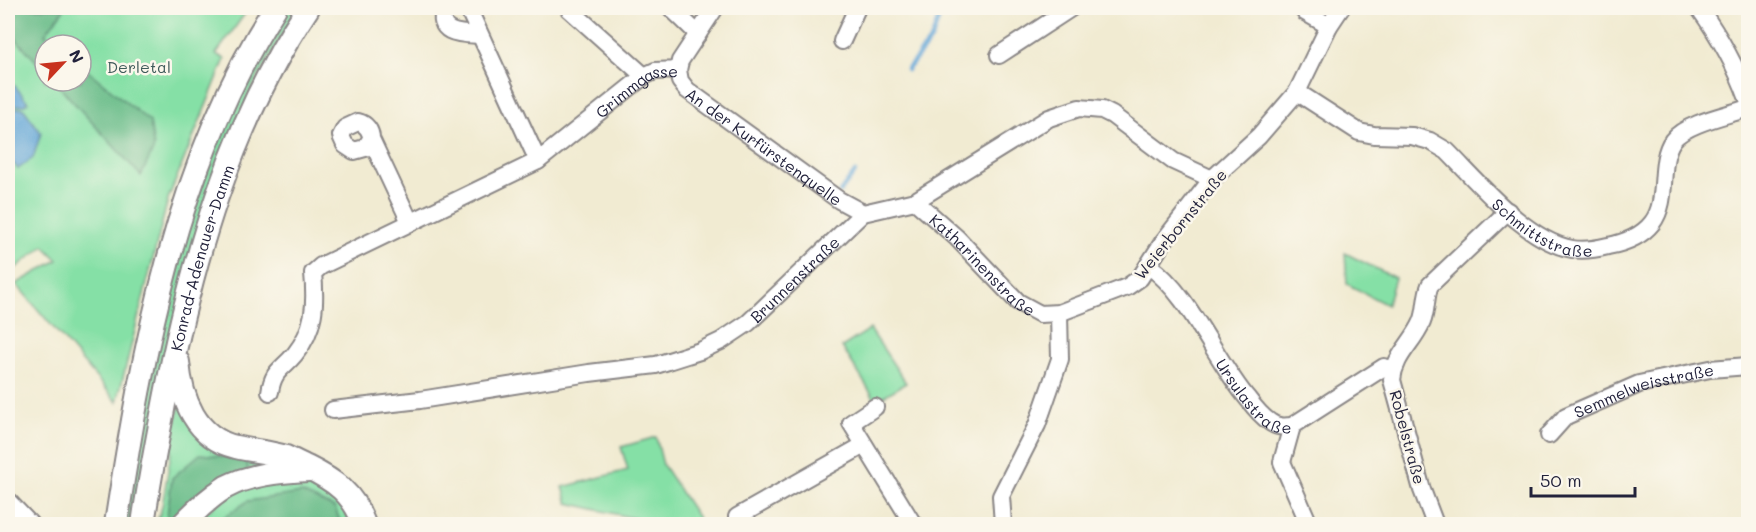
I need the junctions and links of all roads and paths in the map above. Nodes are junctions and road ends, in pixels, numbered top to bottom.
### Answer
1 (275, 8) edge
2 (308, 8) edge
3 (445, 8) edge
4 (468, 8) edge
5 (568, 8) edge
6 (671, 8) edge
7 (715, 8) edge
8 (857, 8) edge
9 (1071, 8) edge
10 (1302, 8) edge
11 (1341, 8) edge
12 (1699, 8) edge
13 (1329, 26) junction
14 (698, 34) junction
15 (479, 35) junction
16 (842, 41) dead end
17 (999, 55) dead end
18 (678, 70) junction
19 (644, 76) junction
20 (1297, 92) junction
21 (1749, 99) edge
22 (1749, 108) edge
23 (371, 138) dead end
24 (538, 160) junction
25 (1212, 179) junction
26 (915, 201) junction
27 (1508, 211) junction
28 (863, 213) junction
29 (410, 222) junction
30 (1149, 266) junction
31 (1059, 313) junction
32 (176, 343) junction
33 (1749, 366) edge
34 (1393, 369) junction
35 (270, 392) dead end
36 (875, 407) dead end
37 (333, 410) dead end
38 (1292, 426) junction
39 (1549, 435) dead end
40 (864, 445) junction
41 (312, 470) junction
42 (8, 501) edge
43 (737, 518) dead end
44 (1002, 518) edge
45 (30, 525) edge
46 (116, 525) edge
47 (143, 525) edge
48 (183, 525) edge
49 (364, 525) edge
50 (913, 525) edge
51 (1309, 525) edge
52 (1435, 525) edge

1 - 46 main road, Konrad-Adenauer-Damm
2 - 32 main road, Konrad-Adenauer-Damm
3 - 15 street
4 - 15 street
5 - 19 street
6 - 14 street
7 - 14 street, Grimmgasse
8 - 16 street
9 - 17 street
10 - 13 street
11 - 13 street, Weierbornstraße
12 - 21 street
13 - 20 street, Weierbornstraße
14 - 18 street, Grimmgasse
15 - 24 street
18 - 19 street, Grimmgasse
18 - 28 street, An der Kurfürstenquelle
19 - 24 street, Grimmgasse
20 - 25 street, Weierbornstraße
20 - 27 street, Schmittstraße
22 - 27 street, Schmittstraße
23 - 29 street
24 - 29 street, Grimmgasse
25 - 26 street
25 - 30 street, Weierbornstraße
26 - 28 street
26 - 31 street, Katharinenstraße
27 - 34 street, Robelstraße
28 - 37 street, Brunnenstraße
29 - 35 street, Grimmgasse
30 - 31 street, Weierbornstraße
30 - 38 street, Ursulastraße
31 - 44 street
32 - 41 main road
32 - 47 main road, Konrad-Adenauer-Damm
33 - 39 street, Semmelweisstraße
34 - 38 street, Ursulastraße
34 - 52 street, Robelstraße
36 - 40 street
38 - 51 street
40 - 43 street
40 - 50 street
41 - 48 main road
41 - 49 main road
42 - 45 street

